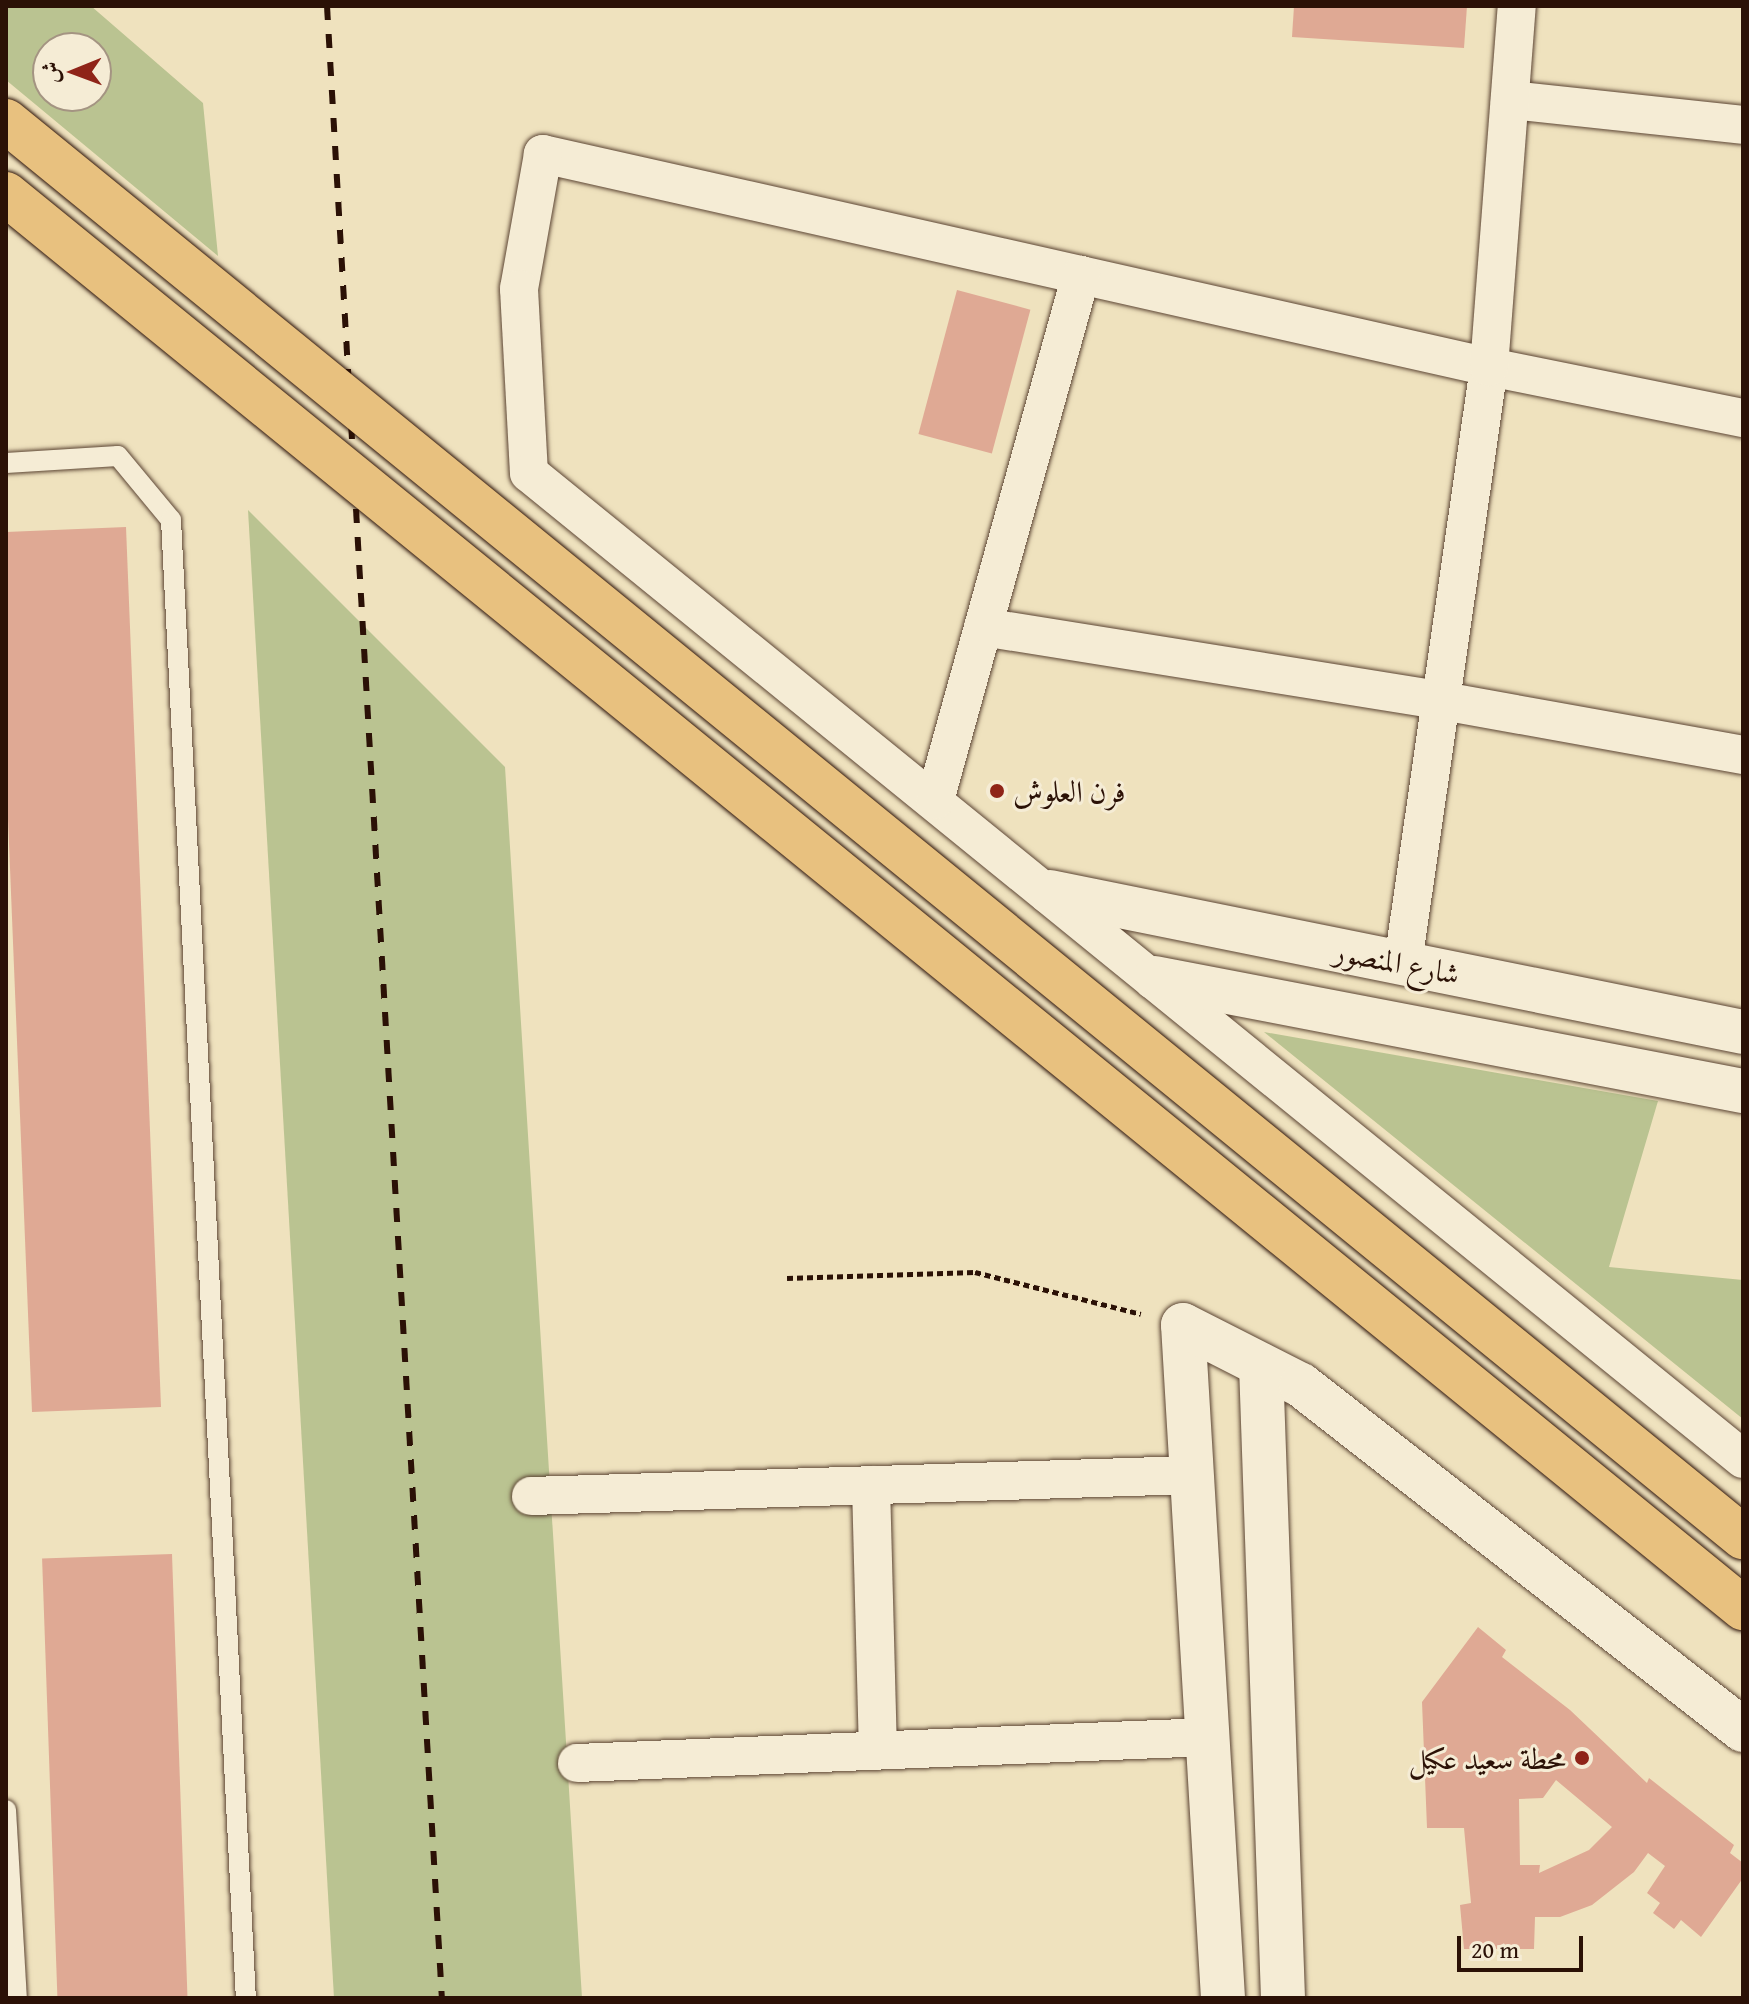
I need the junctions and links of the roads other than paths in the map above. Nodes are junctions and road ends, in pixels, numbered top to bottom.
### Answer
1 (1517, 6) edge
2 (1510, 100) junction
3 (6, 121) edge
4 (1743, 125) edge
5 (6, 194) edge
6 (1081, 275) junction
7 (1489, 367) junction
8 (1743, 418) edge
9 (6, 463) edge
10 (983, 627) junction
11 (1443, 701) junction
12 (1743, 755) edge
13 (935, 800) junction
14 (1050, 892) junction
15 (1403, 963) junction
16 (1155, 978) junction
17 (1743, 1032) edge
18 (1743, 1091) edge
19 (1261, 1365) junction
20 (1743, 1459) edge
21 (1192, 1475) junction
22 (871, 1485) junction
23 (531, 1496) dead end
24 (1743, 1537) edge
25 (1743, 1608) edge
26 (1743, 1730) edge
27 (1208, 1737) junction
28 (878, 1750) junction
29 (577, 1763) dead end
30 (6, 1810) edge
31 (17, 1998) edge
32 (246, 1998) edge
33 (1223, 1998) edge
34 (1283, 1998) edge

1 - 2 street
2 - 4 street
2 - 7 street
3 - 24 main road, bridge
5 - 25 main road, bridge
6 - 7 street
6 - 10 street
6 - 13 street
7 - 8 street
7 - 11 street
9 - 32 lane
10 - 11 street
10 - 13 street
11 - 12 street
11 - 15 street
13 - 14 street
14 - 15 main road, شارع المنصور
14 - 16 street
15 - 17 main road, شارع المنصور
16 - 18 main road, شارع المنصور
16 - 20 street
19 - 21 main road
19 - 26 main road
19 - 34 main road
21 - 22 street
21 - 27 main road
22 - 23 street
22 - 28 street
27 - 28 street
27 - 33 main road
28 - 29 street
30 - 31 lane

